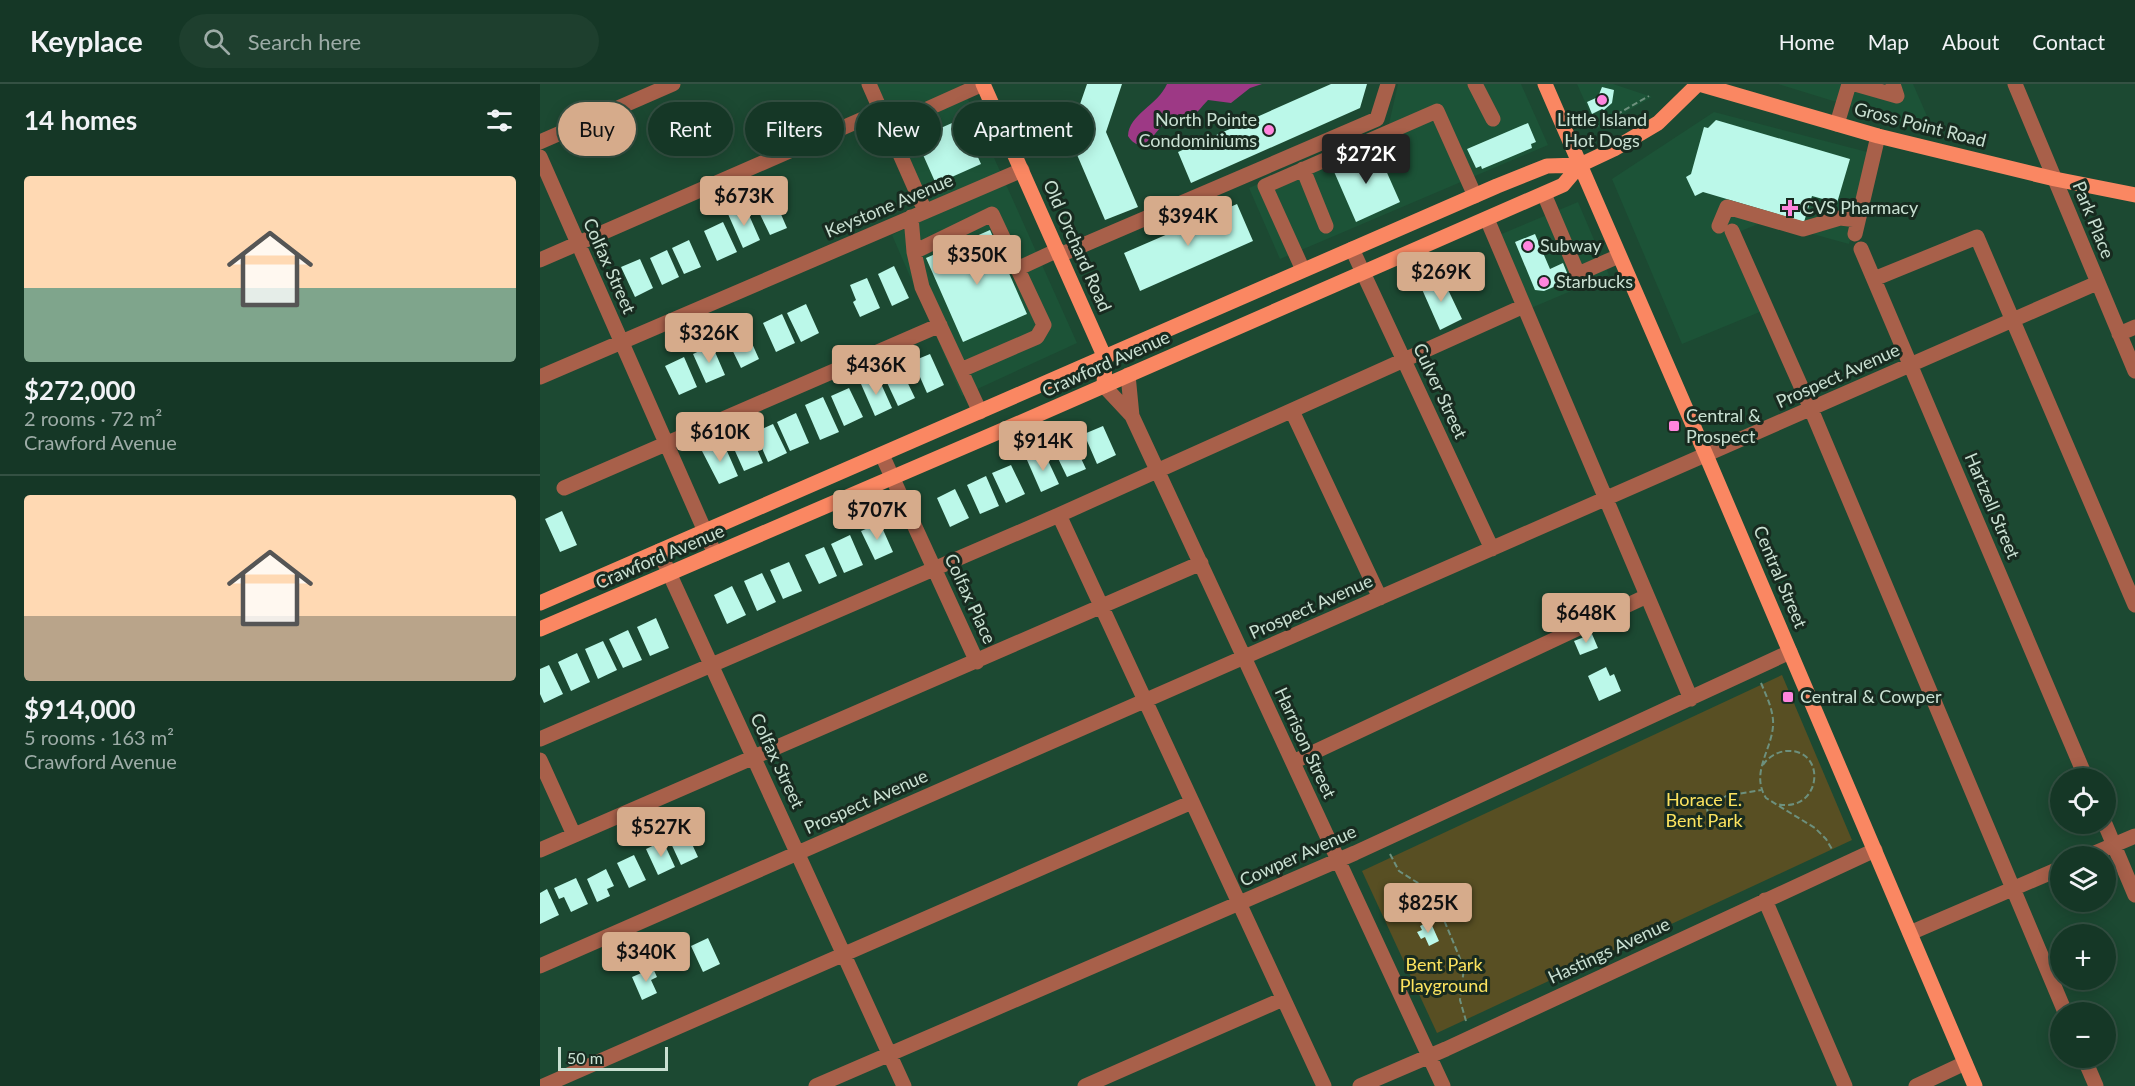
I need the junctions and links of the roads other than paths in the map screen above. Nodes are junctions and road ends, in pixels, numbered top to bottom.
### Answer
1 (673, 84) edge
2 (983, 84) edge
3 (1388, 84) edge
4 (1475, 84) edge
5 (1545, 84) edge
6 (1698, 84) edge
7 (1850, 84) edge
8 (1855, 84) edge
9 (1893, 84) edge
10 (2015, 84) edge
11 (874, 86) edge
12 (878, 102) edge
13 (941, 103) edge
14 (1493, 119) dead end
15 (856, 122) edge
16 (1837, 124) junction
17 (1878, 136) junction
18 (540, 142) edge
19 (897, 156) edge
20 (540, 157) edge
21 (1580, 165) junction
22 (1022, 170) junction
23 (1303, 170) junction
24 (2055, 179) junction
25 (1544, 194) junction
26 (2135, 195) edge
27 (1475, 196) junction
28 (918, 214) junction
29 (1487, 219) junction
30 (1326, 226) dead end
31 (578, 244) junction
32 (1352, 249) junction
33 (1861, 249) dead end
34 (914, 252) junction
35 (1059, 253) junction
36 (1620, 256) junction
37 (540, 260) edge
38 (1017, 269) junction
39 (1303, 270) junction
40 (1363, 272) junction
41 (1874, 279) junction
42 (2097, 284) junction
43 (1524, 306) junction
44 (2014, 320) junction
45 (940, 325) junction
46 (2135, 327) edge
47 (2119, 334) junction
48 (621, 342) junction
49 (1105, 358) junction
50 (1404, 360) junction
51 (1911, 365) junction
52 (961, 370) junction
53 (2135, 371) edge
54 (1128, 375) junction
55 (540, 377) edge
56 (1104, 386) junction
57 (1810, 409) junction
58 (1292, 411) junction
59 (980, 412) junction
60 (1132, 416) junction
61 (666, 444) junction
62 (882, 455) junction
63 (1706, 455) junction
64 (1158, 471) junction
65 (893, 477) junction
66 (564, 488) dead end
67 (1606, 499) junction
68 (1059, 515) junction
69 (705, 531) junction
70 (1492, 549) junction
71 (659, 551) junction
72 (715, 554) junction
73 (1201, 563) junction
74 (934, 568) junction
75 (669, 574) junction
76 (1647, 596) junction
77 (1380, 598) junction
78 (540, 603) edge
79 (2135, 604) edge
80 (1102, 607) junction
81 (540, 629) edge
82 (1790, 652) junction
83 (1244, 657) junction
84 (977, 662) junction
85 (711, 665) junction
86 (1691, 699) junction
87 (1146, 701) junction
88 (540, 740) edge
89 (753, 757) junction
90 (540, 760) edge
91 (1293, 762) junction
92 (2082, 768) edge
93 (1192, 802) junction
94 (2109, 834) edge
95 (574, 835) junction
96 (2135, 836) edge
97 (2114, 845) junction
98 (540, 850) edge
99 (1875, 850) junction
100 (797, 853) junction
101 (1338, 860) junction
102 (2050, 873) edge
103 (2013, 889) junction
104 (2135, 895) edge
105 (1766, 900) junction
106 (1239, 903) junction
107 (1910, 933) junction
108 (844, 955) junction
109 (540, 966) edge
110 (1283, 999) junction
111 (2061, 1002) edge
112 (889, 1054) junction
113 (1429, 1056) junction
114 (1965, 1063) junction
115 (2088, 1068) edge
116 (543, 1086) edge
117 (816, 1086) edge
118 (904, 1086) edge
119 (1085, 1086) edge
120 (1324, 1086) edge
121 (1360, 1086) edge
122 (1443, 1086) edge
123 (1845, 1086) edge
124 (1916, 1086) edge
125 (1976, 1086) edge
126 (2096, 1086) edge

1 - 18 street
2 - 13 street
2 - 22 main road, Old Orchard Road
3 - 35 street
4 - 14 street
5 - 21 main road, Central Street
6 - 16 main road, Gross Point Road
6 - 21 main road, Crawford Avenue
7 - 16 street
8 - 9 street
10 - 24 street, Park Place
11 - 12 street
15 - 31 street
16 - 17 main road, Gross Point Road
17 - 24 main road, Gross Point Road
17 - 57 street
19 - 28 street
20 - 31 street, Colfax Street
21 - 25 main road, Crawford Avenue
21 - 27 main road, Crawford Avenue
21 - 36 main road, Central Street
22 - 28 street, Keystone Avenue
22 - 35 main road, Old Orchard Road
23 - 27 street
23 - 30 street
23 - 39 street
24 - 26 main road, Gross Point Road
24 - 42 street, Park Place
25 - 29 main road, Crawford Avenue
25 - 36 street
27 - 32 main road, Crawford Avenue
28 - 34 street
28 - 48 street, Keystone Avenue
29 - 40 main road, Crawford Avenue
29 - 43 street
31 - 37 street
31 - 48 street, Colfax Street
32 - 39 main road, Crawford Avenue
32 - 40 street, Culver Street
33 - 41 street, Hartzell Street
34 - 38 street
34 - 45 street
35 - 38 street
35 - 49 main road, Old Orchard Road
36 - 63 main road, Central Street
38 - 52 street
39 - 49 main road, Crawford Avenue
40 - 50 street, Culver Street
40 - 54 main road, Crawford Avenue
41 - 44 street
41 - 51 street, Hartzell Street
42 - 44 street, Prospect Avenue
42 - 47 street, Park Place
43 - 50 street
43 - 67 street
44 - 51 street, Prospect Avenue
44 - 79 street
45 - 52 street
45 - 61 street
46 - 47 street
47 - 53 street, Park Place
48 - 55 street, Keystone Avenue
48 - 61 street, Colfax Street
49 - 54 main road, Old Orchard Road
49 - 56 main road, Old Orchard Road
49 - 59 main road, Crawford Avenue
50 - 58 street
50 - 70 street, Culver Street
51 - 57 street, Prospect Avenue
51 - 92 street, Hartzell Street
52 - 59 street
54 - 56 main road, Crawford Avenue
54 - 60 street, Harrison Street
56 - 60 street, Harrison Street
56 - 65 main road, Crawford Avenue
57 - 63 street, Prospect Avenue
57 - 103 street
58 - 64 street
58 - 77 street
59 - 62 main road, Crawford Avenue
60 - 64 street, Harrison Street
61 - 66 street
61 - 69 street, Colfax Street
62 - 65 street, Colfax Place
62 - 69 main road, Crawford Avenue
63 - 67 street, Prospect Avenue
63 - 82 main road, Central Street
64 - 68 street
64 - 73 street, Harrison Street
65 - 72 main road, Crawford Avenue
65 - 74 street, Colfax Place
67 - 70 street, Prospect Avenue
67 - 76 street
68 - 74 street
68 - 80 street
69 - 71 main road, Crawford Avenue
69 - 72 street, Colfax Street
70 - 77 street, Prospect Avenue
71 - 75 street, Colfax Street
71 - 78 main road, Crawford Avenue
72 - 75 main road, Crawford Avenue
73 - 80 street
73 - 83 street, Harrison Street
74 - 84 street, Colfax Place
74 - 85 street
75 - 81 main road, Crawford Avenue
75 - 85 street, Colfax Street
76 - 86 street
76 - 91 street
77 - 83 street, Prospect Avenue
80 - 84 street
80 - 87 street
82 - 86 street, Cowper Avenue
82 - 99 main road, Central Street
83 - 87 street, Prospect Avenue
83 - 91 street, Harrison Street
84 - 89 street
85 - 88 street
85 - 89 street, Colfax Street
86 - 101 street, Cowper Avenue
87 - 93 street
87 - 100 street, Prospect Avenue
89 - 95 street
89 - 100 street, Colfax Street
90 - 95 street
91 - 101 street, Harrison Street
93 - 106 street
93 - 108 street
94 - 97 street
95 - 98 street
96 - 97 street
97 - 104 street
99 - 105 street, Hastings Avenue
99 - 107 main road, Central Street
100 - 108 street, Colfax Street
100 - 109 street, Prospect Avenue
101 - 106 street, Cowper Avenue
101 - 113 street, Harrison Street
102 - 103 street
103 - 107 street
103 - 111 street
105 - 113 street, Hastings Avenue
105 - 123 street
106 - 110 street
106 - 112 street, Cowper Avenue
107 - 114 main road, Central Street
108 - 112 street, Colfax Street
108 - 116 street
110 - 119 street
110 - 120 street
112 - 117 street, Cowper Avenue
112 - 118 street, Colfax Street
113 - 121 street, Hastings Avenue
113 - 122 street, Harrison Street
114 - 124 street
114 - 125 main road, Central Street
115 - 126 street

